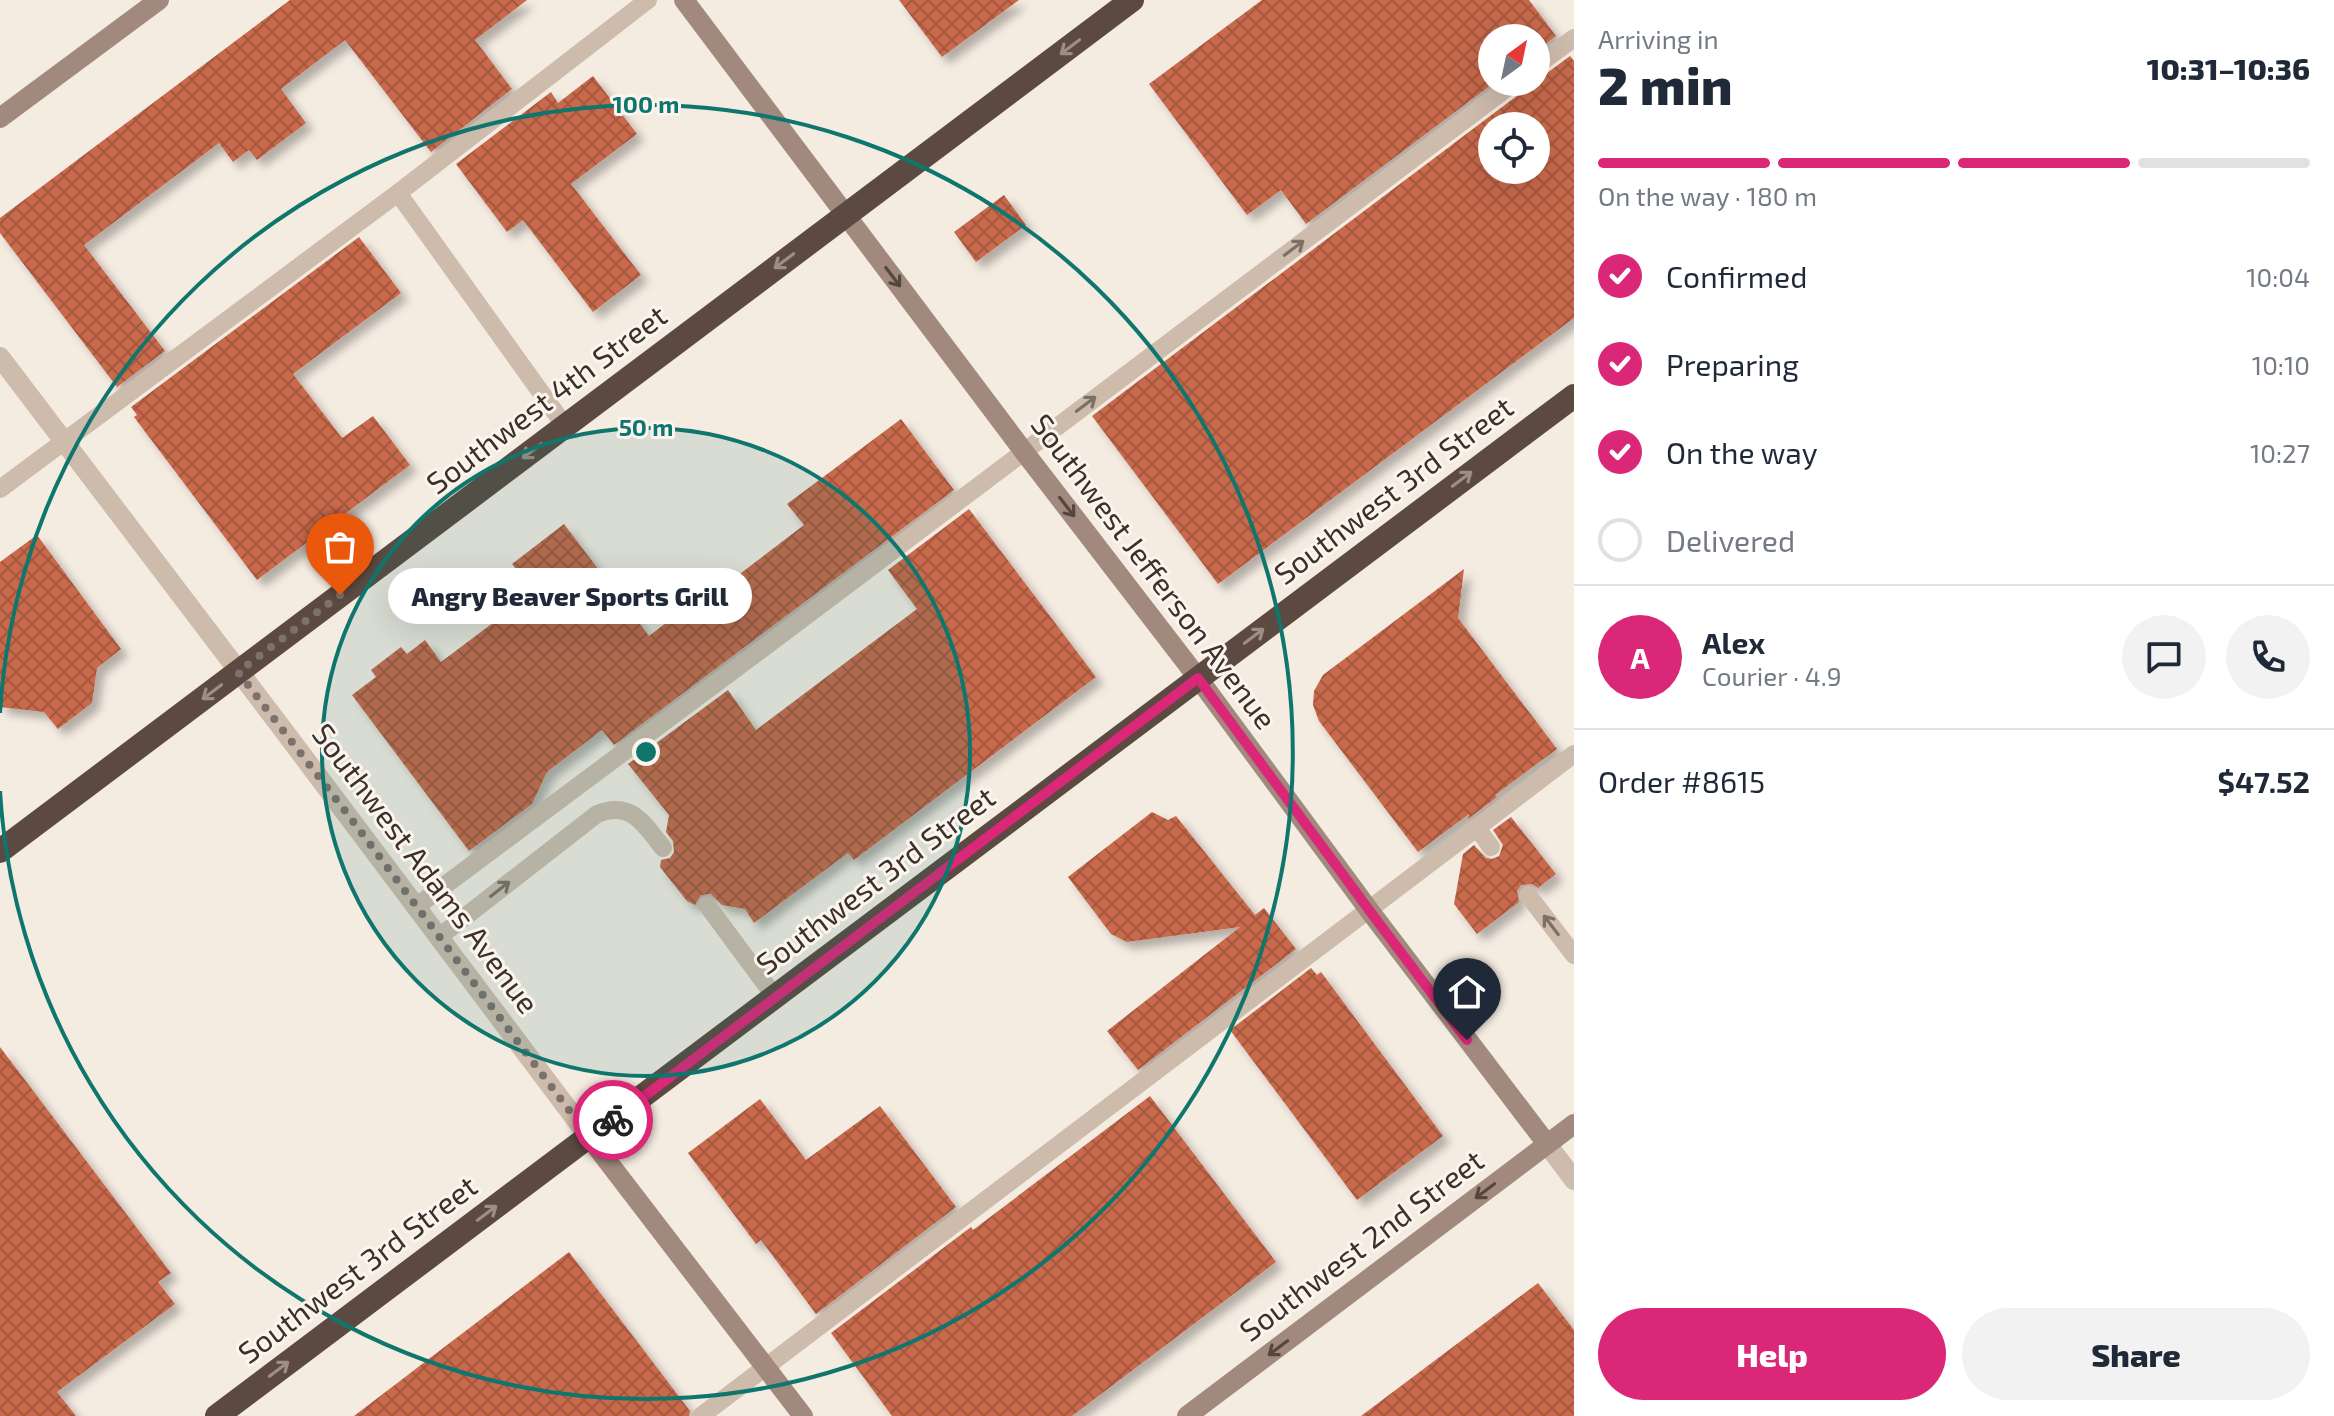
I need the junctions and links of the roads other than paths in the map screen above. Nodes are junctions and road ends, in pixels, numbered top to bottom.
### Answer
1 (159, 0) edge
2 (648, 0) edge
3 (684, 0) edge
4 (1132, 0) edge
5 (1574, 38) edge
6 (1550, 56) edge
7 (1496, 96) edge
8 (0, 118) edge
9 (398, 193) junction
10 (846, 214) junction
11 (0, 357) edge
12 (1574, 396) edge
13 (565, 426) junction
14 (64, 442) junction
15 (1025, 453) junction
16 (0, 489) edge
17 (238, 672) junction
18 (1198, 678) junction
19 (1574, 754) edge
20 (1477, 828) junction
21 (1491, 847) dead end
22 (663, 848) dead end
23 (0, 851) edge
24 (1528, 895) dead end
25 (707, 905) dead end
26 (417, 906) junction
27 (1369, 910) junction
28 (439, 937) junction
29 (1574, 955) edge
30 (775, 997) junction
31 (1574, 1124) edge
32 (589, 1137) junction
33 (1547, 1144) junction
34 (1574, 1180) edge
35 (766, 1369) junction
36 (217, 1416) edge
37 (701, 1416) edge
38 (803, 1416) edge
39 (1187, 1416) edge

1 - 8 street
2 - 9 lane
3 - 10 street, Southwest Jefferson Avenue
4 -> 10 highway, Southwest 4th Street
5 - 6 lane
15 -> 7 lane
9 - 13 lane
9 - 14 lane
10 -> 13 highway, Southwest 4th Street
10 -> 15 street, Southwest Jefferson Avenue
11 - 14 street, Southwest Adams Avenue
18 -> 12 highway, Southwest 3rd Street
13 -> 17 highway, Southwest 4th Street
14 - 16 lane
14 - 17 street, Southwest Adams Avenue
15 -> 18 street, Southwest Jefferson Avenue
15 - 26 lane
17 -> 23 highway, Southwest 4th Street
17 - 26 street, Southwest Adams Avenue
18 - 27 street, Southwest Jefferson Avenue
18 - 30 highway, Southwest 3rd Street
19 - 20 lane
20 - 21 lane
20 - 27 lane
28 -> 22 lane
29 -> 24 lane
25 - 30 lane
26 - 28 street, Southwest Adams Avenue
27 - 33 street, Southwest Jefferson Avenue
27 - 35 lane
28 - 32 street, Southwest Adams Avenue
30 - 32 highway, Southwest 3rd Street
31 - 33 street, Southwest 2nd Street
32 - 35 street, Southwest Adams Avenue
36 -> 32 highway, Southwest 3rd Street
33 - 34 street, Southwest Jefferson Avenue
33 -> 39 street, Southwest 2nd Street
35 - 37 lane
35 - 38 street, Southwest Adams Avenue

